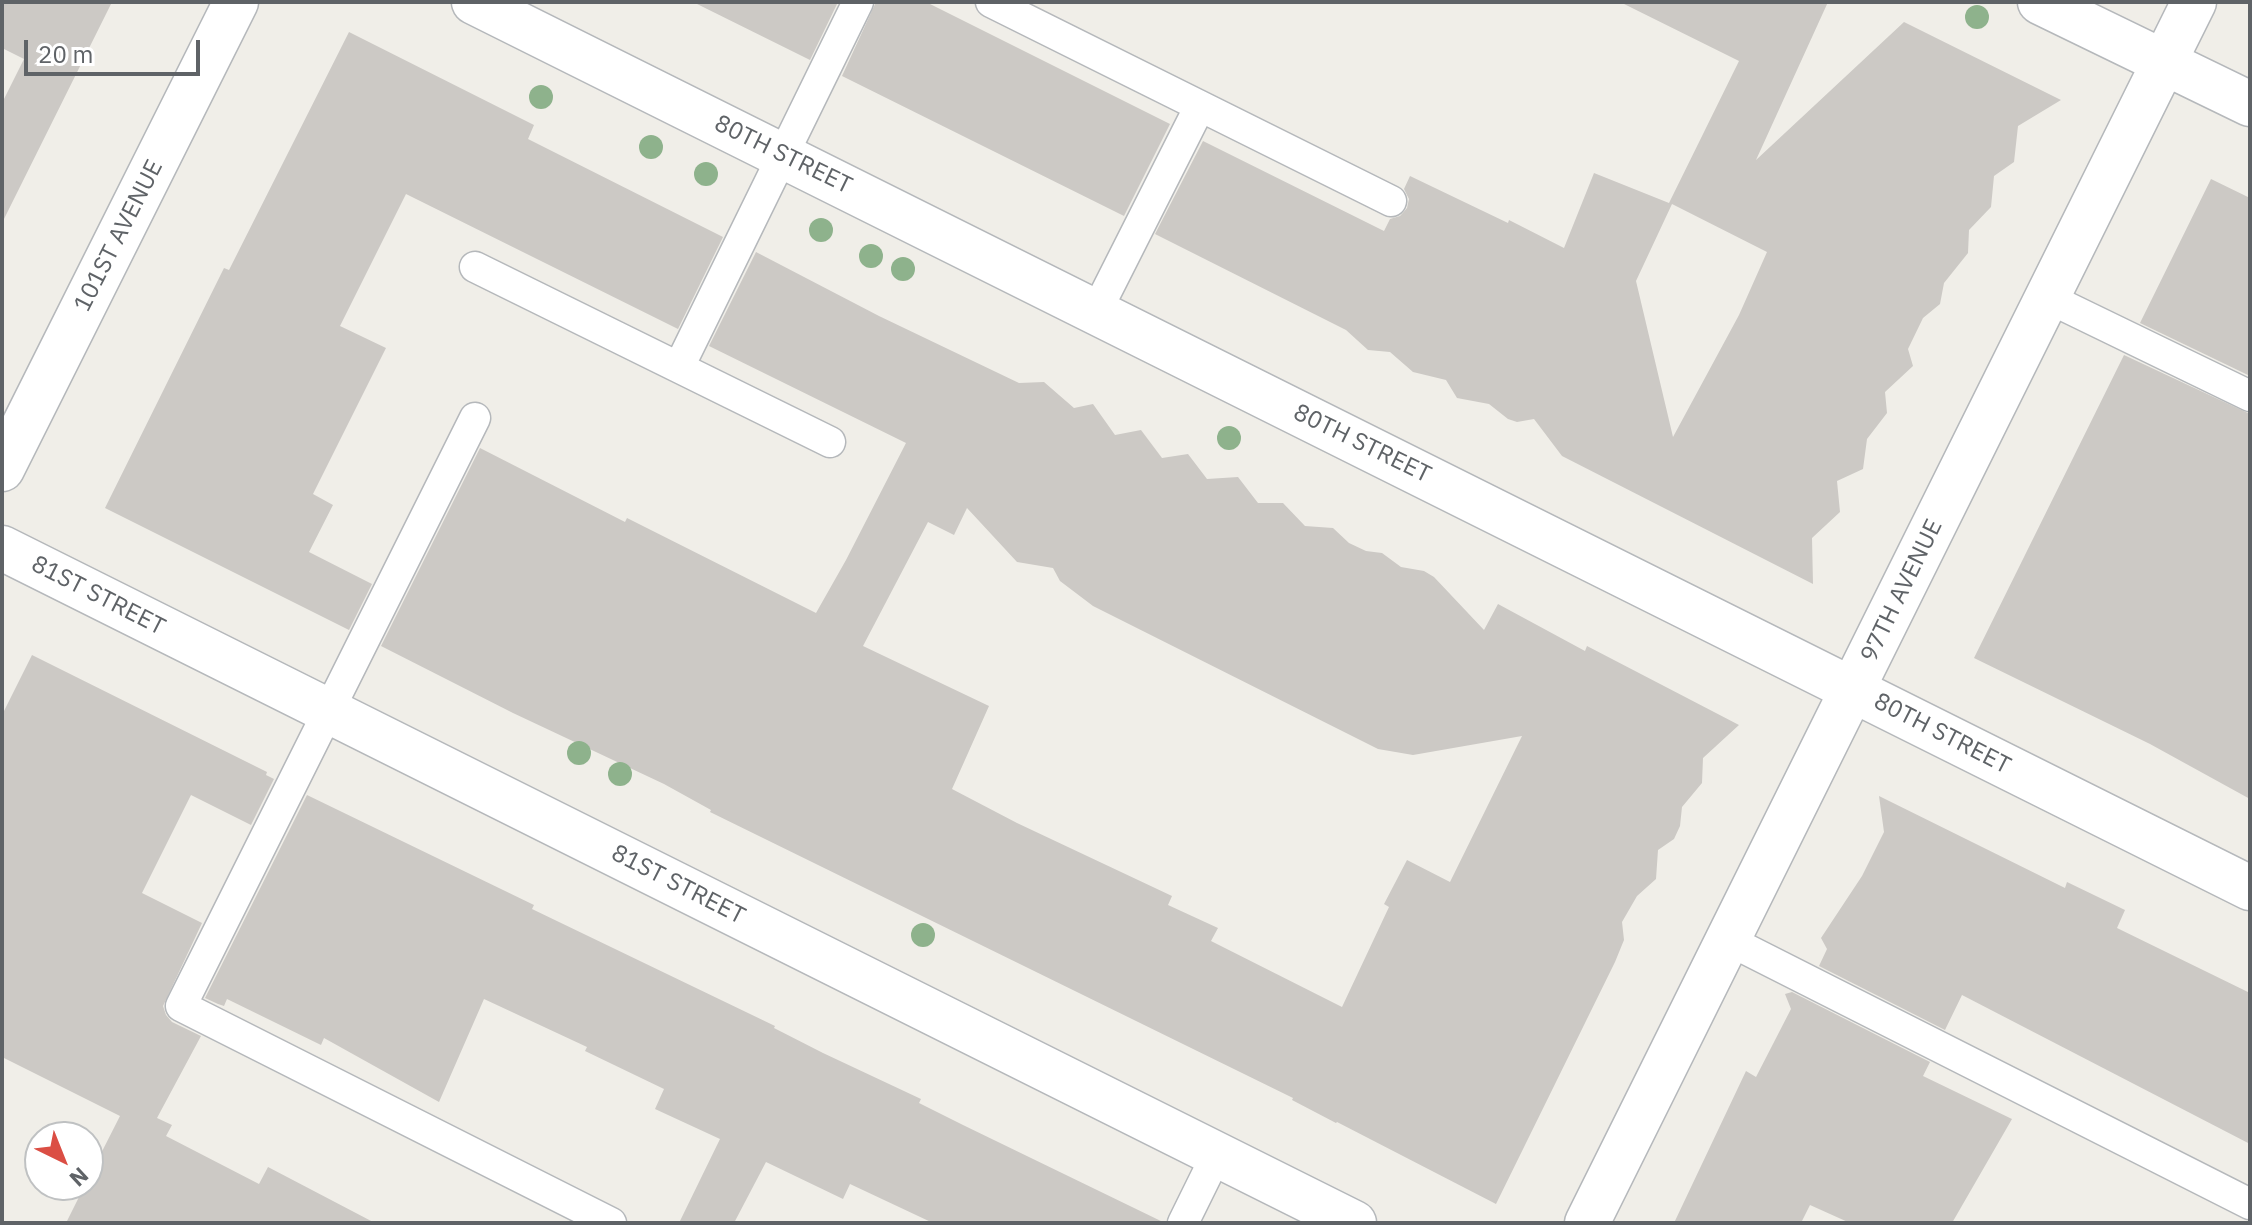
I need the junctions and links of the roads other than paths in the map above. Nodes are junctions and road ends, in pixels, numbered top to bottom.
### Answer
1 (236, 2) edge
2 (474, 2) edge
3 (858, 2) edge
4 (991, 2) edge
5 (2040, 2) edge
6 (2194, 2) edge
7 (2165, 62) junction
8 (2250, 104) edge
9 (1200, 106) junction
10 (781, 155) junction
11 (1391, 201) dead end
12 (475, 267) dead end
13 (2048, 298) junction
14 (1096, 312) junction
15 (679, 367) junction
16 (2250, 396) edge
17 (475, 418) dead end
18 (830, 442) dead end
19 (2, 469) edge
20 (2, 548) edge
21 (1853, 689) junction
22 (328, 711) junction
23 (2250, 888) edge
24 (1728, 940) junction
25 (1217, 1154) junction
26 (2250, 1204) edge
27 (611, 1223) edge
28 (1183, 1223) edge
29 (1354, 1223) edge
30 (1587, 1223) edge

1 - 19 street, 101ST AVENUE
2 - 10 street, 80TH STREET
3 - 10 lane
4 - 9 lane
5 - 7 street
6 - 7 street, 97TH AVENUE
7 - 8 street
7 - 13 street, 97TH AVENUE
9 - 11 lane
9 - 14 lane
10 - 14 street, 80TH STREET
10 - 15 lane
12 - 15 lane
13 - 16 lane
13 - 21 street, 97TH AVENUE
14 - 21 street, 80TH STREET
15 - 18 lane
17 - 22 lane
20 - 22 street, 81ST STREET
21 - 23 street, 80TH STREET
21 - 24 street, 97TH AVENUE
22 - 25 street, 81ST STREET
22 - 27 lane
24 - 26 lane
24 - 30 street, 97TH AVENUE
25 - 28 lane
25 - 29 street, 81ST STREET

